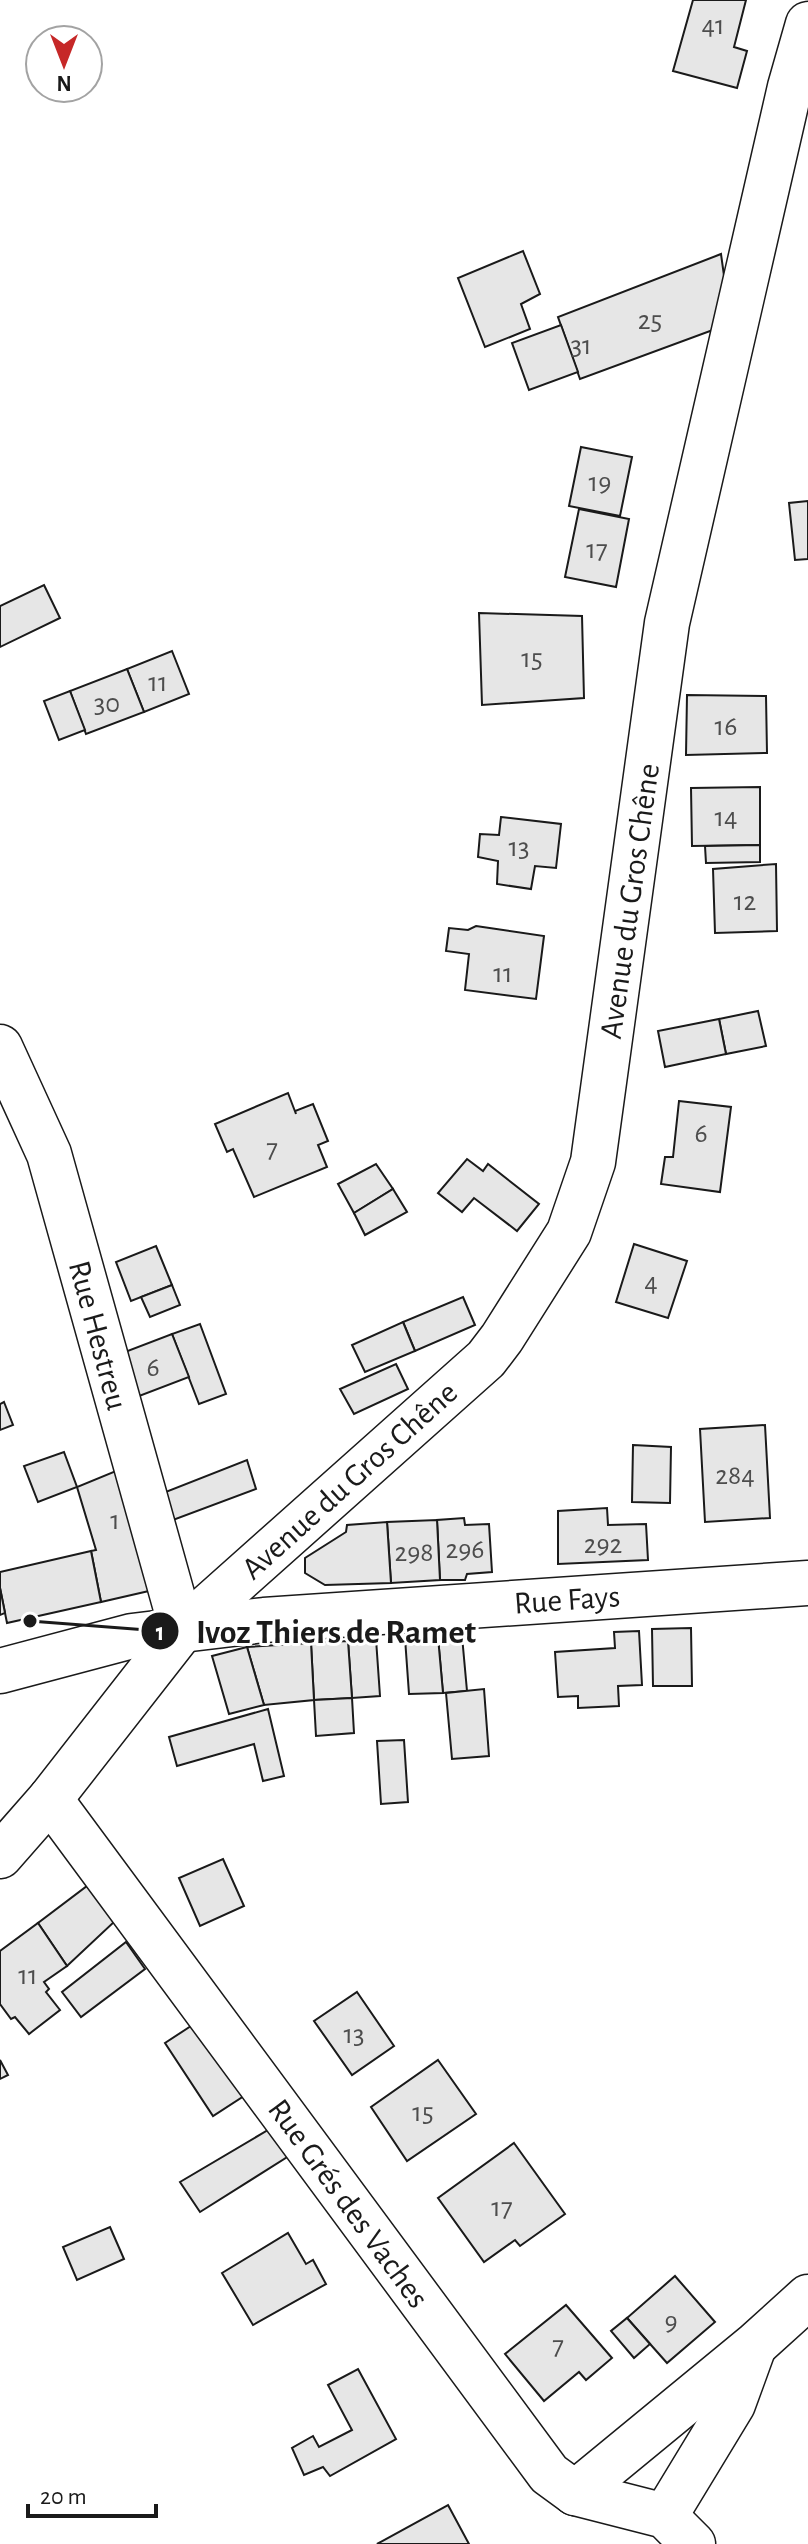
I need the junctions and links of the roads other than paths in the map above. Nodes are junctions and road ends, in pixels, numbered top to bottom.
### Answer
1 (808, 24) edge
2 (0, 1047) edge
3 (808, 1583) edge
4 (182, 1630) junction
5 (0, 1671) edge
6 (50, 1799) junction
7 (0, 1856) edge
8 (808, 2297) edge
9 (755, 2345) junction
10 (575, 2493) junction
11 (679, 2530) edge

1 - 4 street, Avenue du Gros Chêne
2 - 4 street, Rue Hestreu
3 - 4 street, Rue Fays
4 - 5 street, Rue Fays
4 - 6 street, Avenue du Gros Chêne
6 - 7 street, Avenue du Gros Chêne
6 - 10 street, Rue Grés des Vaches
8 - 9 street
9 - 10 street
9 - 11 street
10 - 11 street, Rue Grés des Vaches

